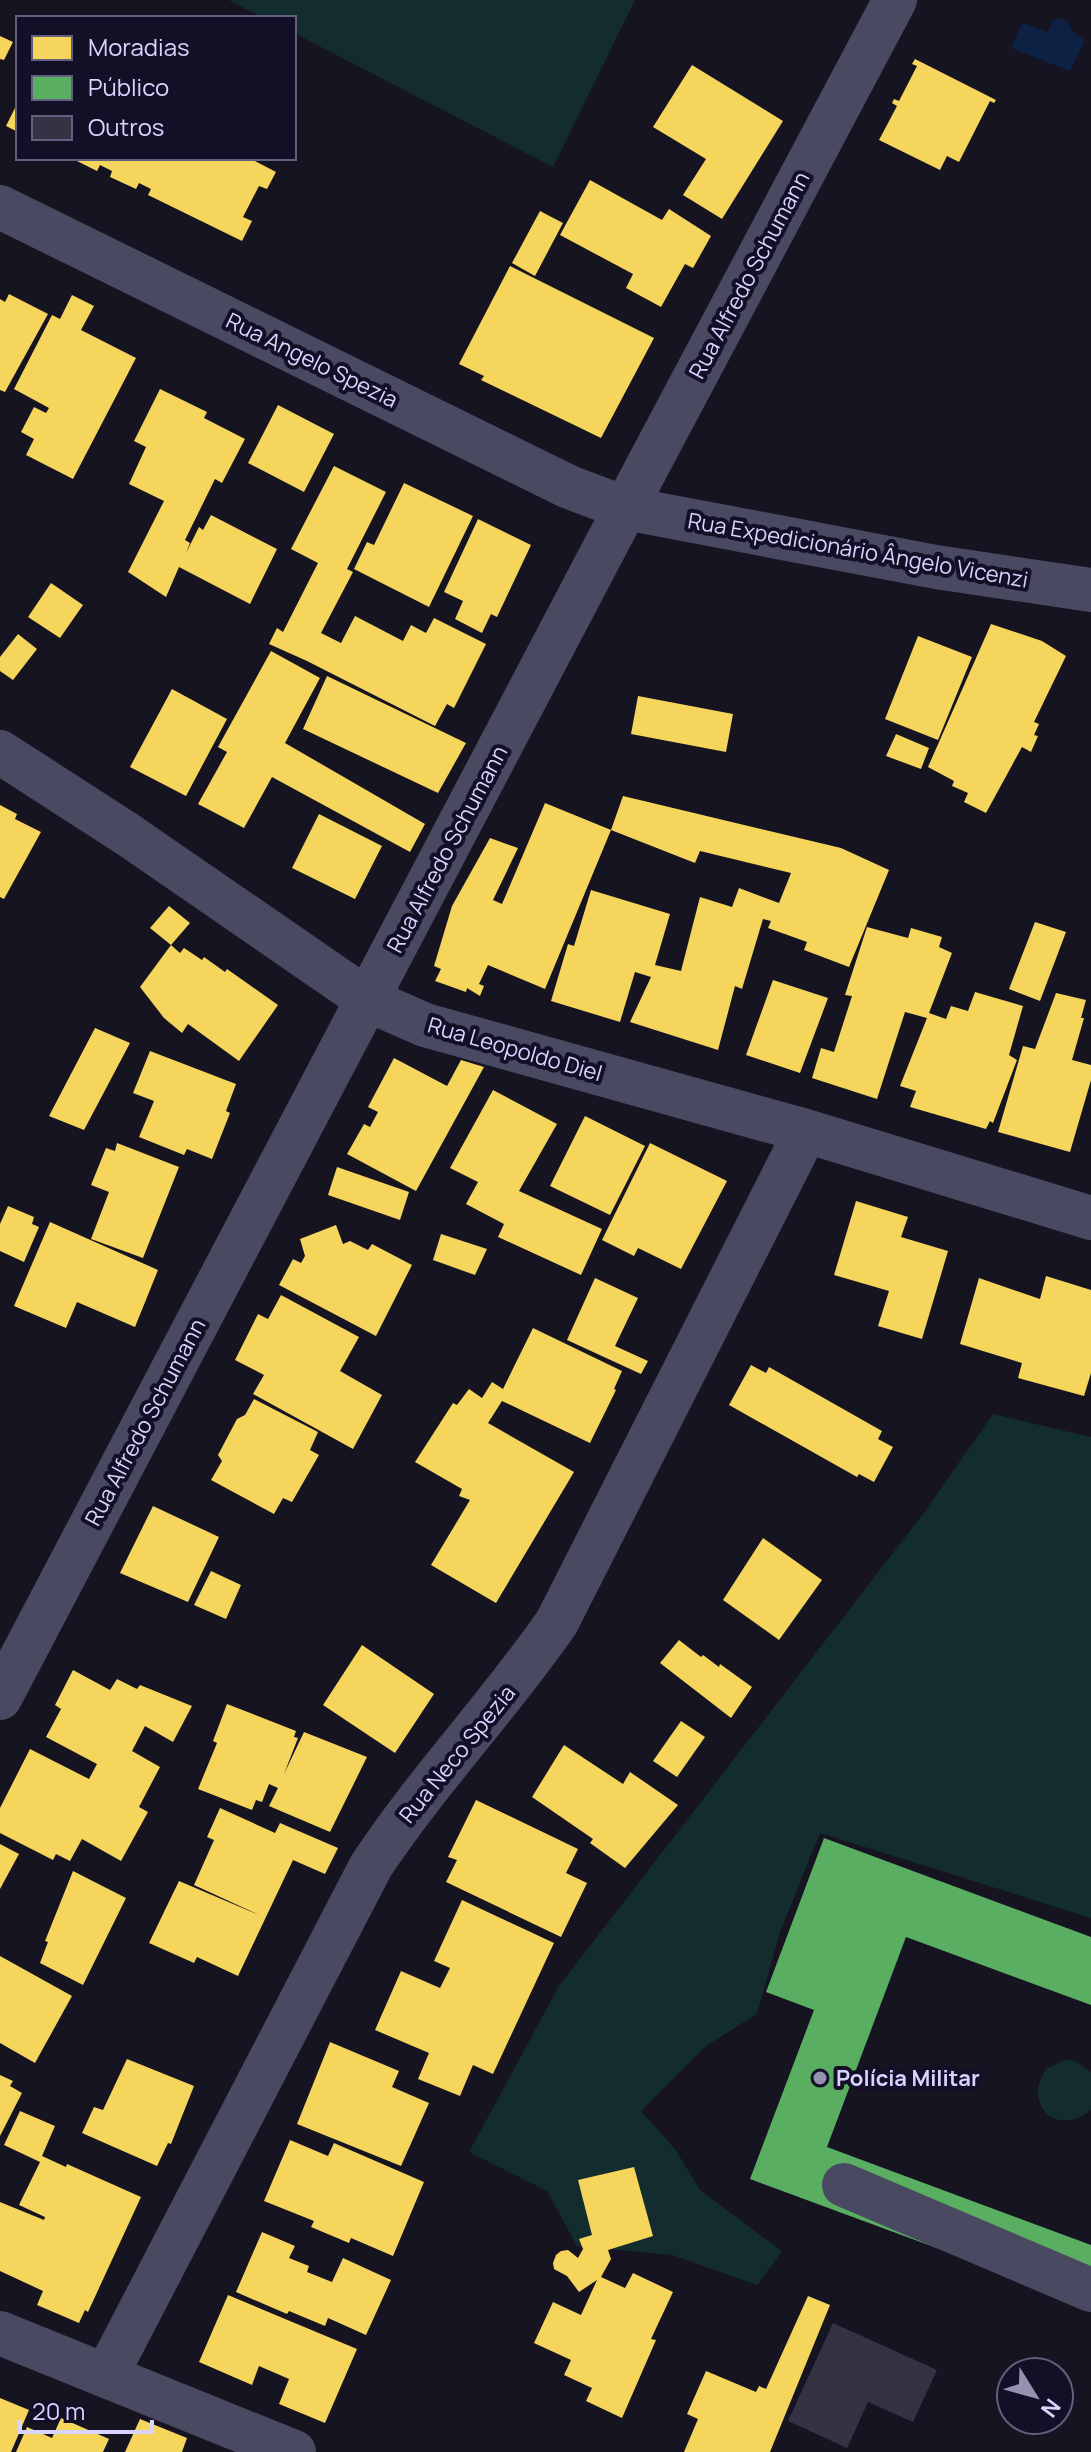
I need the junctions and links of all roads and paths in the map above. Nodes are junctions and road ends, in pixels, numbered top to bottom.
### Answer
1 (895, 0) edge
2 (0, 207) edge
3 (625, 508) junction
4 (1091, 590) edge
5 (0, 752) edge
6 (368, 1000) junction
7 (806, 1131) junction
8 (1091, 1218) edge
9 (0, 1698) edge
10 (844, 2185) dead end
11 (1091, 2290) edge
12 (0, 2333) edge
13 (106, 2376) junction
14 (294, 2452) edge

1 - 3 street, Rua Alfredo Schumann
2 - 3 street, Rua Angelo Spezia
3 - 4 street, Rua Expedicionário Ângelo Vicenzi
3 - 6 street, Rua Alfredo Schumann
5 - 6 street, Rua Leopoldo Diel
6 - 7 street, Rua Leopoldo Diel
6 - 9 street, Rua Alfredo Schumann
7 - 8 street, Rua Leopoldo Diel
7 - 13 street, Rua Neco Spezia
10 - 11 street
12 - 13 street
13 - 14 street

